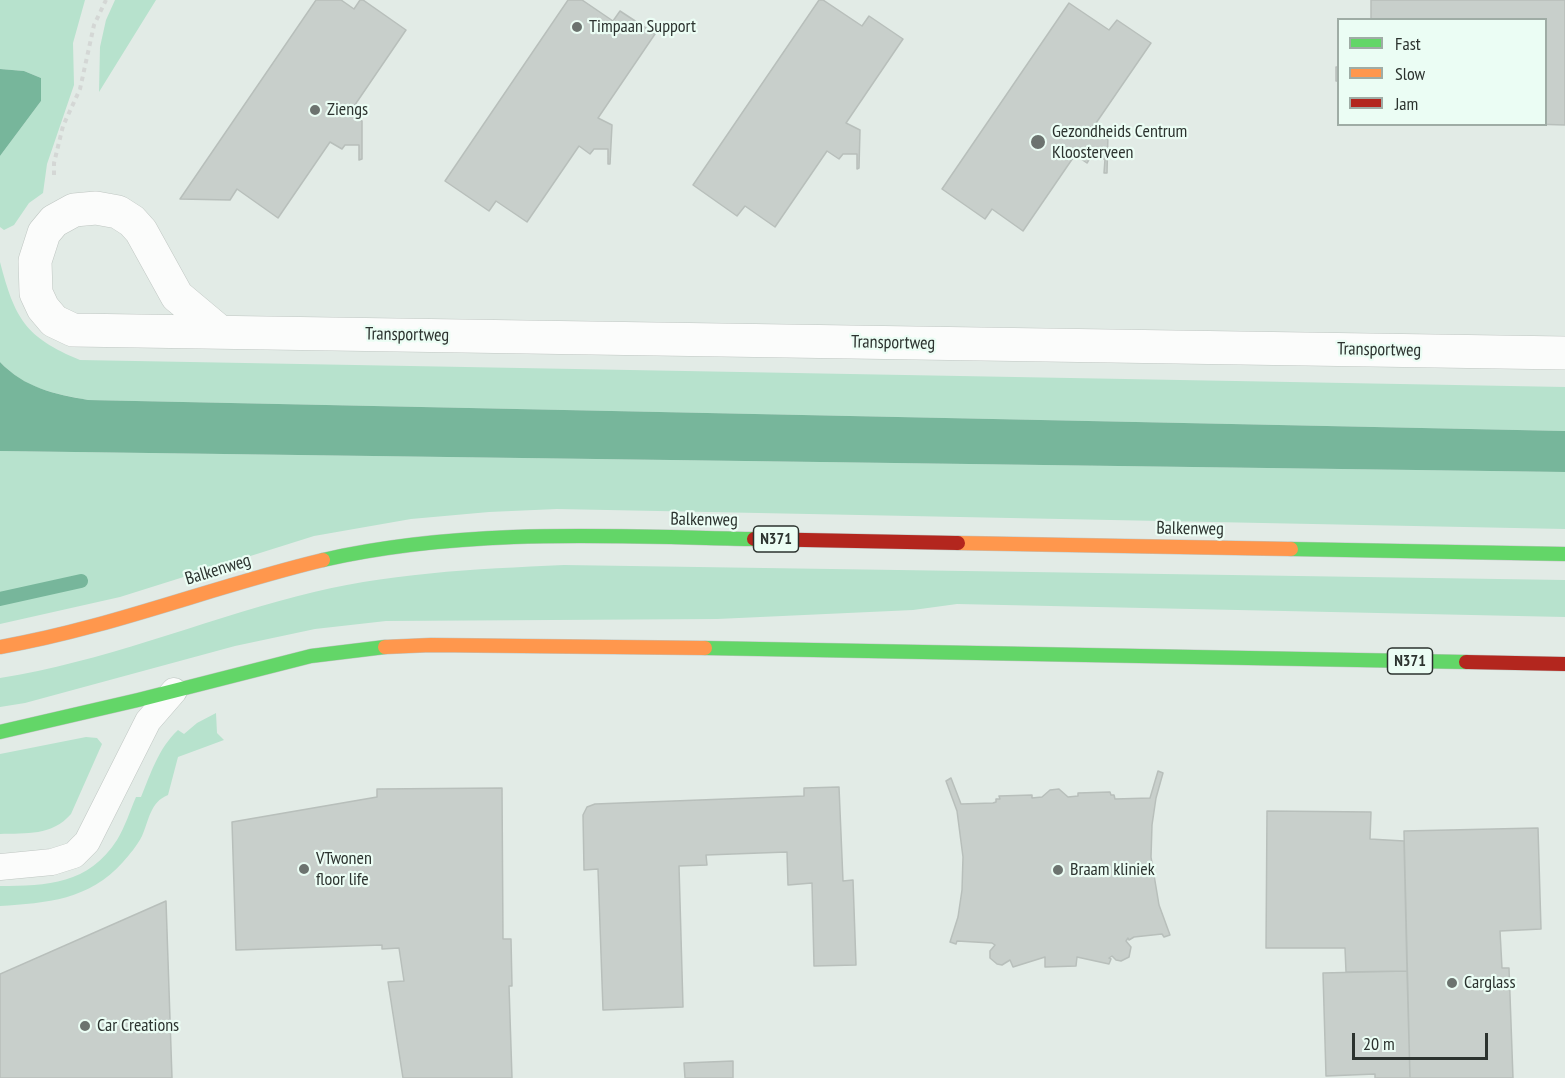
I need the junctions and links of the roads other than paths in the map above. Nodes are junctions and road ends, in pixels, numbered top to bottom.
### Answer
1 (220, 332) junction
2 (1565, 353) edge
3 (1565, 554) edge
4 (0, 647) edge
5 (1565, 664) edge
6 (174, 691) junction
7 (0, 732) edge
8 (0, 867) edge

1 - 1 street, Transportweg
1 - 2 street, Transportweg
3 - 4 main road, Balkenweg / N371
5 - 6 main road, N371
6 - 7 main road, N371
6 - 8 lane

